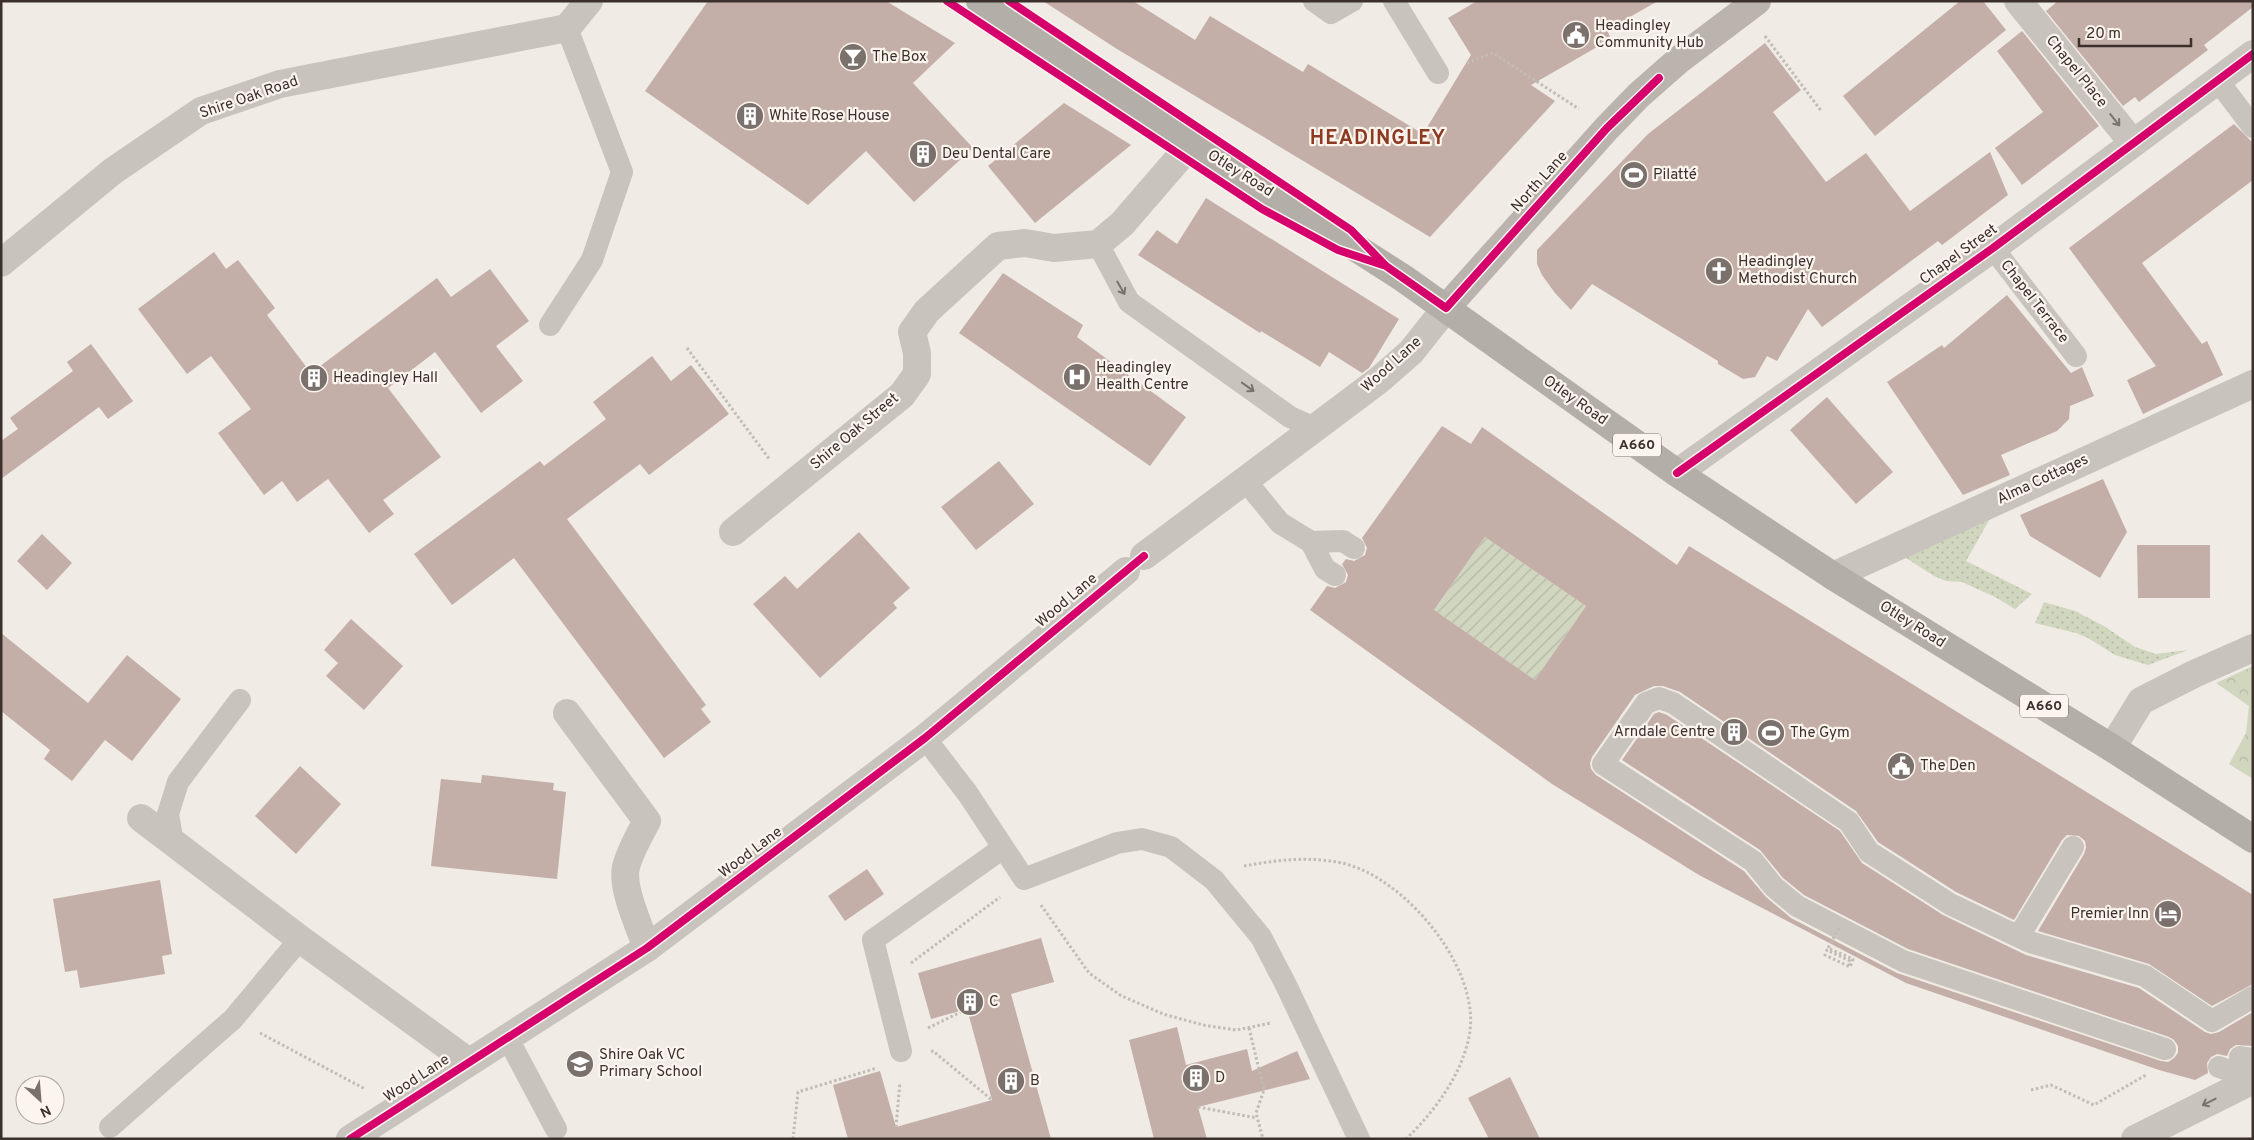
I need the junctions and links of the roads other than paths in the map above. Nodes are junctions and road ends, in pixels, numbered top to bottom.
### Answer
1 (588, 1) edge
2 (1314, 1) edge
3 (1352, 1) edge
4 (1394, 1) edge
5 (2018, 1) edge
6 (995, 5) edge
7 (1751, 6) edge
8 (567, 28) junction
9 (2253, 54) edge
10 (1438, 73) road end
11 (2218, 81) junction
12 (2253, 127) edge
13 (1192, 143) junction
14 (2133, 144) junction
15 (1098, 244) junction
16 (1992, 248) junction
17 (1, 263) edge
18 (1446, 308) junction
19 (550, 325) dead end
20 (2076, 356) dead end
21 (2253, 384) edge
22 (1315, 428) junction
23 (1677, 473) junction
24 (1245, 480) junction
25 (733, 532) dead end
26 (1311, 542) junction
27 (1354, 548) dead end
28 (1335, 575) dead end
29 (1833, 576) junction
30 (2253, 648) edge
31 (240, 700) dead end
32 (568, 713) dead end
33 (925, 738) junction
34 (2112, 748) junction
35 (141, 818) dead end
36 (2253, 838) edge
37 (173, 843) junction
38 (2072, 847) dead end
39 (1003, 848) junction
40 (2019, 936) junction
41 (300, 939) junction
42 (647, 948) junction
43 (2253, 997) edge
44 (507, 1037) junction
45 (2165, 1049) dead end
46 (901, 1051) dead end
47 (469, 1062) junction
48 (2219, 1067) dead end
49 (2249, 1069) edge
50 (110, 1127) dead end
51 (556, 1129) dead end
52 (350, 1139) edge
53 (1359, 1139) edge
54 (2135, 1139) edge

1 - 8 street
2 - 3 lane
4 - 10 lane
5 -> 14 street, Chapel Place
6 - 13 highway, Otley Road / A660
7 - 18 main road, North Lane
8 - 17 street, Shire Oak Road
8 - 19 lane
9 - 11 street, Chapel Street
11 - 12 lane
11 - 14 street, Chapel Street
13 - 15 street
13 - 18 highway, Otley Road / A660
14 - 16 street, Chapel Street
15 -> 22 lane
15 - 25 street, Shire Oak Street
16 - 20 lane, Chapel Terrace
16 - 23 street, Chapel Street
18 - 22 street, Wood Lane
18 - 23 highway, Otley Road / A660
21 - 29 street, Alma Cottages
22 - 24 street, Wood Lane
23 - 29 highway, Otley Road / A660
24 - 26 lane
24 - 33 street, Wood Lane
26 - 27 lane
26 - 28 lane
29 - 34 highway, Otley Road / A660
30 - 34 street
31 - 37 lane
32 - 42 street
33 - 39 lane
33 - 42 street, Wood Lane
34 - 36 highway, Otley Road / A660
35 - 37 street, Wood Lane
37 - 41 street, Wood Lane
38 - 40 lane
39 - 46 lane
39 - 53 lane
40 - 43 lane
40 - 45 lane
41 - 47 street, Wood Lane
41 - 50 lane
42 - 44 street, Wood Lane
44 - 47 street, Wood Lane
44 - 51 lane
47 - 52 street, Wood Lane
48 - 49 lane
49 -> 54 street

